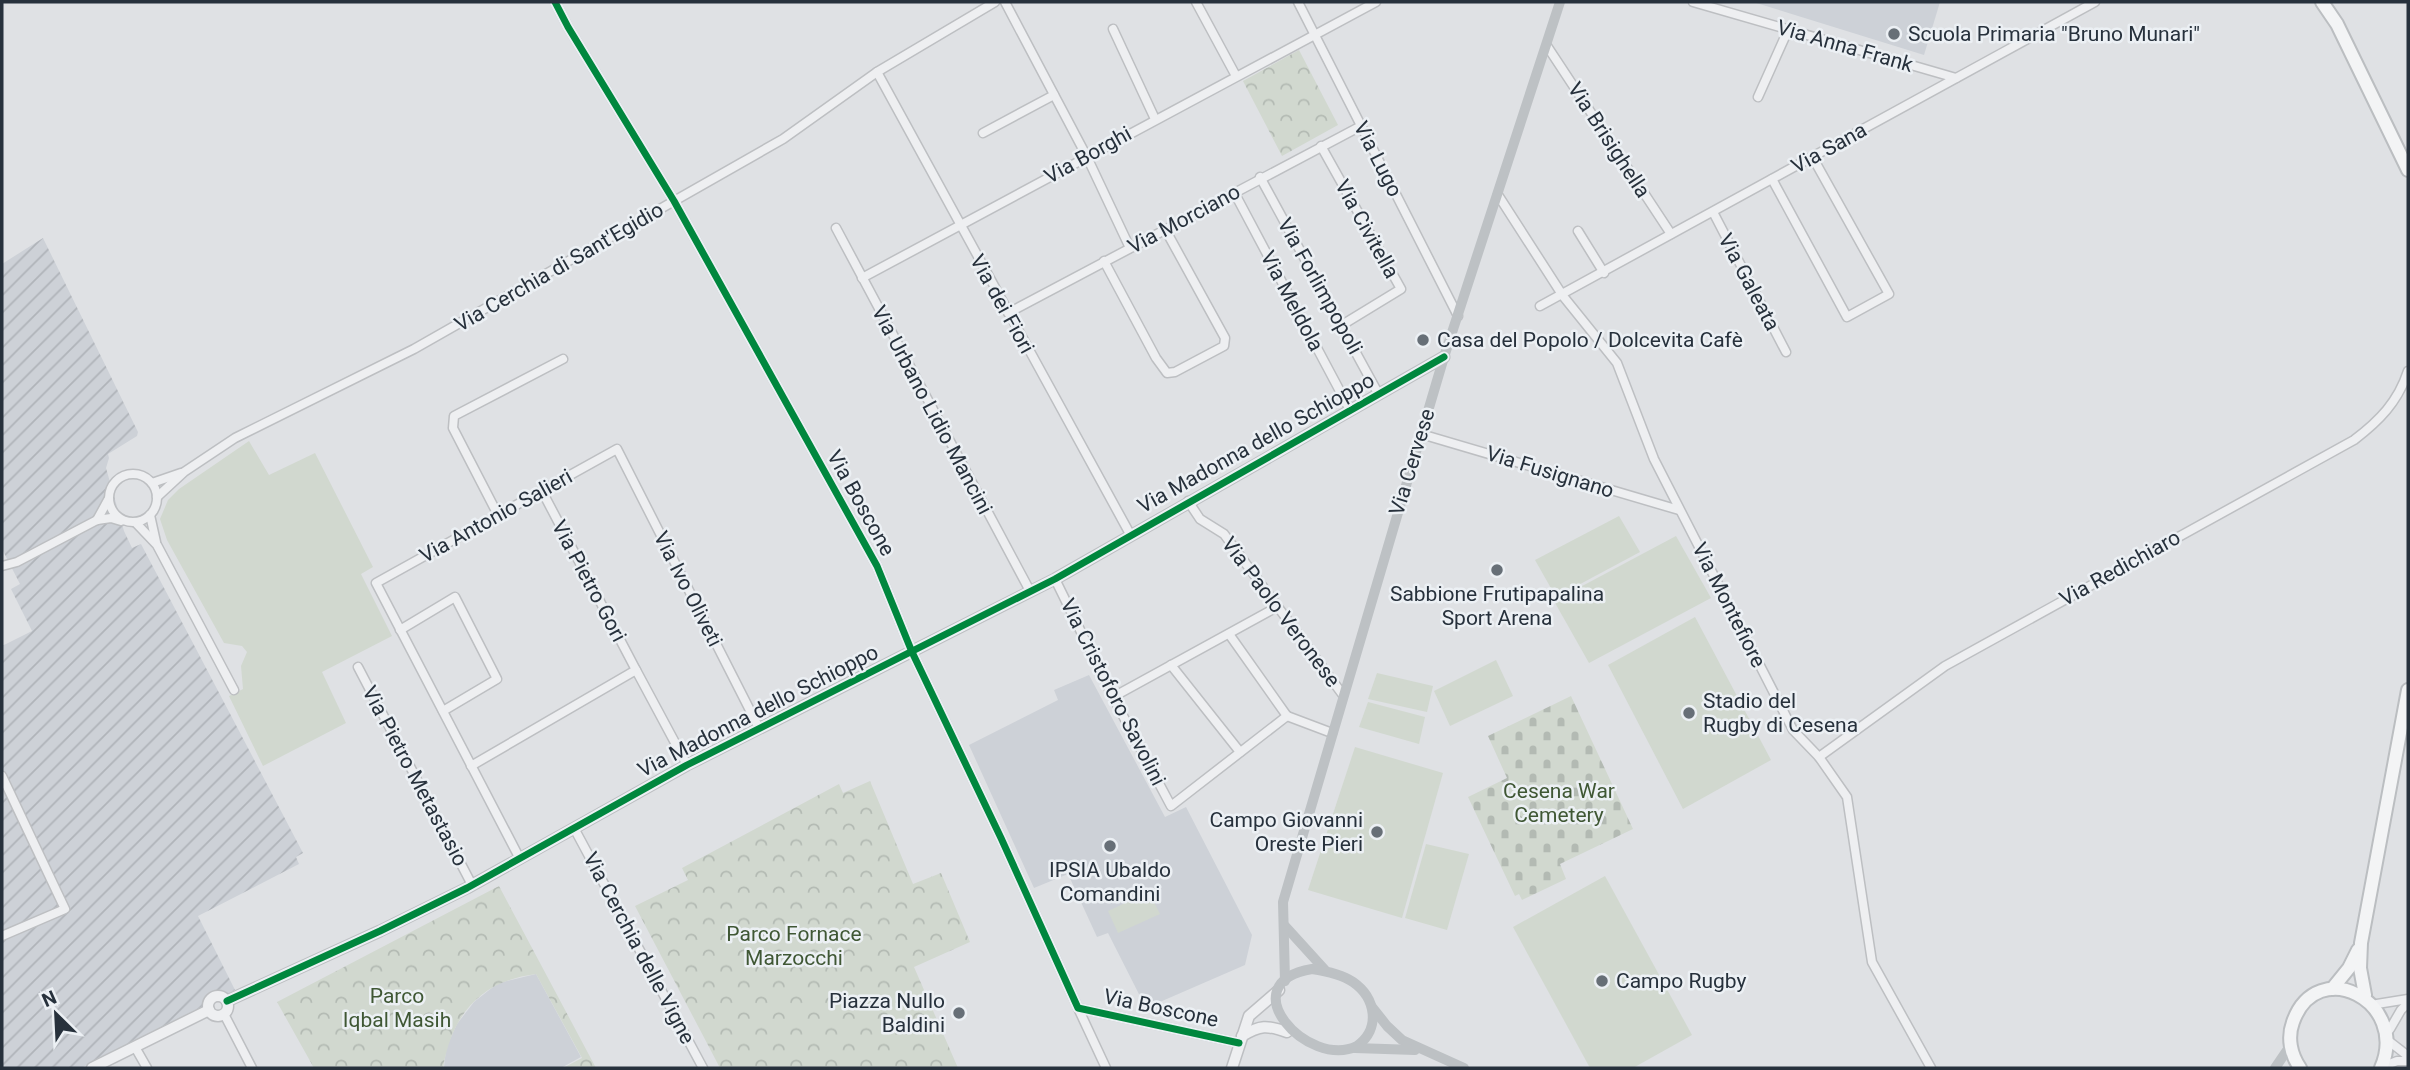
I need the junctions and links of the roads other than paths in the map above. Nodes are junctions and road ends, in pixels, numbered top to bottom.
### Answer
1 (555, 2) edge
2 (995, 2) edge
3 (1005, 2) edge
4 (1196, 2) edge
5 (1298, 2) edge
6 (1376, 2) edge
7 (1560, 2) edge
8 (1693, 2) edge
9 (2095, 2) edge
10 (2322, 2) edge
11 (2330, 2) edge
12 (2337, 24) junction
13 (1113, 29) dead end
14 (1788, 30) junction
15 (1315, 34) junction
16 (1547, 46) junction
17 (877, 72) junction
18 (1236, 76) junction
19 (1956, 78) junction
20 (1054, 95) junction
21 (1758, 97) dead end
22 (1154, 119) junction
23 (1361, 125) junction
24 (983, 133) dead end
25 (1321, 146) junction
26 (1087, 157) junction
27 (1813, 158) junction
28 (2408, 170) edge
29 (1261, 177) junction
30 (1772, 179) junction
31 (1234, 192) junction
32 (1499, 195) junction
33 (674, 201) junction
34 (1713, 212) junction
35 (959, 225) junction
36 (836, 228) dead end
37 (1165, 229) junction
38 (1578, 231) dead end
39 (1671, 234) junction
40 (1129, 248) junction
41 (1104, 261) junction
42 (1604, 273) junction
43 (862, 278) junction
44 (1563, 296) junction
45 (1540, 306) dead end
46 (1008, 313) junction
47 (1458, 316) junction
48 (1342, 325) junction
49 (1786, 352) dead end
50 (1444, 357) junction
51 (563, 359) dead end
52 (2408, 371) edge
53 (1379, 395) junction
54 (1350, 410) junction
55 (1421, 434) junction
56 (617, 449) joint
57 (184, 472) junction
58 (152, 483) junction
59 (542, 491) junction
60 (157, 497) junction
61 (108, 500) junction
62 (1188, 501) junction
63 (1679, 510) junction
64 (150, 515) junction
65 (498, 515) junction
66 (97, 520) junction
67 (132, 522) junction
68 (1130, 534) junction
69 (157, 545) junction
70 (2, 566) edge
71 (1055, 579) junction
72 (1030, 591) junction
73 (1277, 607) junction
74 (400, 630) junction
75 (1229, 634) junction
76 (912, 652) junction
77 (1171, 666) junction
78 (358, 667) dead end
79 (636, 670) junction
80 (234, 690) dead end
81 (2408, 690) edge
82 (1343, 695) junction
83 (1113, 697) junction
84 (443, 711) junction
85 (1287, 716) junction
86 (759, 728) junction
87 (1332, 733) junction
88 (1240, 752) junction
89 (1819, 757) junction
90 (687, 765) junction
91 (471, 766) junction
92 (2, 776) edge
93 (574, 828) junction
94 (520, 859) junction
95 (472, 885) junction
96 (1285, 926) junction
97 (2, 936) edge
98 (2361, 943) junction
99 (1325, 971) junction
100 (1282, 985) junction
101 (2332, 989) junction
102 (2365, 995) junction
103 (227, 1001) junction
104 (2408, 1001) edge
105 (2377, 1004) junction
106 (1372, 1007) junction
107 (1078, 1008) junction
108 (209, 1010) junction
109 (224, 1014) junction
110 (1287, 1032) junction
111 (2390, 1035) junction
112 (1240, 1040) junction
113 (2290, 1046) junction
114 (135, 1047) junction
115 (1355, 1048) junction
116 (1424, 1051) junction
117 (2408, 1058) edge
118 (92, 1068) edge
119 (147, 1068) edge
120 (252, 1068) edge
121 (703, 1068) edge
122 (1106, 1068) edge
123 (1232, 1068) edge
124 (1464, 1068) edge
125 (1931, 1068) edge
126 (2275, 1068) edge
127 (2300, 1068) edge
128 (2381, 1068) edge

1 - 33 street, Via Boscone
2 - 17 street, Via Cerchia di Sant'Egidio
3 - 20 street
4 - 18 street
5 - 15 street, Via Lugo
6 - 15 street, Via Borghi
7 - 16 main road, Via Cervese
8 - 14 street, Via Anna Frank
9 - 19 street, Via Sana
10 - 12 main road
11 - 12 main road
12 - 28 main road
13 - 22 street
14 - 19 street, Via Anna Frank
14 - 21 street
15 - 18 street, Via Borghi
15 - 23 street, Via Lugo
16 - 32 main road, Via Cervese
16 - 39 street, Via Brisighella
17 - 33 street, Via Cerchia di Sant'Egidio
17 - 35 street, Via dei Fiori
18 - 22 street, Via Borghi
19 - 27 street, Via Sana
20 - 24 street
20 - 26 street
22 - 26 street, Via Borghi
23 - 25 street, Via Morciano
23 - 47 street, Via Lugo
25 - 29 street, Via Morciano
25 - 48 street, Via Civitella
26 - 35 street, Via Borghi
26 - 40 street
27 - 30 street, Via Sana
27 - 30 street
29 - 31 street, Via Morciano
29 - 48 street, Via Forlimpopoli
30 - 34 street, Via Sana
31 - 37 street, Via Morciano
31 - 54 street, Via Meldola
32 - 44 street, Via Montefiore
32 - 47 main road, Via Cervese
33 - 57 street, Via Cerchia di Sant'Egidio
33 - 76 street, Via Boscone
34 - 39 street, Via Sana
34 - 49 street, Via Galeata
35 - 43 street, Via Borghi
35 - 46 street, Via dei Fiori
36 - 43 street, Via Urbano Lidio Mancini
37 - 40 street, Via Morciano
37 - 41 street
38 - 42 street
39 - 42 street, Via Sana
40 - 41 street, Via Morciano
41 - 46 street, Via Morciano
42 - 44 street, Via Sana
43 - 72 street, Via Urbano Lidio Mancini
44 - 45 street, Via Sana
44 - 63 street, Via Montefiore
46 - 68 street, Via dei Fiori
47 - 50 main road, Via Cervese
48 - 53 street, Via Forlimpopoli
50 - 53 street, Via Madonna dello Schioppo
50 - 55 main road, Via Cervese
51 - 65 street
52 - 89 street, Via Redichiaro
53 - 54 street, Via Madonna dello Schioppo
54 - 62 street, Via Madonna dello Schioppo
55 - 63 street, Via Fusignano
55 - 82 main road, Via Cervese
56 - 59 street, Via Antonio Salieri
56 - 86 street, Via Ivo Oliveti
57 - 58 street, Via Cerchia di Sant'Egidio
57 - 60 street, Via Cerchia di Sant'Egidio
58 - 60 street
58 - 61 street
59 - 65 street, Via Antonio Salieri
59 - 79 street, Via Pietro Gori
60 - 64 street
61 - 66 street
61 - 67 street
62 - 68 street, Via Madonna dello Schioppo
62 - 73 street, Via Paolo Veronese
63 - 89 street, Via Montefiore
64 - 67 street
64 - 69 street
65 - 74 street, Via Antonio Salieri
66 - 67 street
66 - 70 street
67 - 69 street
68 - 71 street, Via Madonna dello Schioppo
69 - 80 street
71 - 72 street, Via Madonna dello Schioppo
71 - 83 street, Via Cristoforo Savolini
72 - 76 street, Via Madonna dello Schioppo
73 - 75 street
73 - 82 street, Via Paolo Veronese
74 - 84 street
74 - 84 street
75 - 77 street
75 - 85 street
76 - 86 street, Via Madonna dello Schioppo
76 - 107 street, Via Boscone
77 - 83 street
77 - 88 street
78 - 95 street, Via Pietro Metastasio
79 - 90 street, Via Pietro Gori
79 - 91 street
81 - 98 main road
82 - 87 main road, Via Cervese
83 - 88 street, Via Cristoforo Savolini
84 - 91 street
85 - 87 street
85 - 88 street
86 - 90 street, Via Madonna dello Schioppo
87 - 96 main road, Via Cervese
89 - 125 street, Via Montefiore
90 - 93 street, Via Madonna dello Schioppo
91 - 94 street
92 - 97 street
93 - 94 street, Via Madonna dello Schioppo
93 - 121 street, Via Cerchia delle Vigne
94 - 95 street, Via Madonna dello Schioppo
95 - 103 street, Via Madonna dello Schioppo
96 - 99 main road
96 - 100 main road, Via Cervese
98 - 101 main road
98 - 102 main road
99 - 100 main road
99 - 106 main road
100 - 110 main road
100 - 112 street
101 - 102 main road
101 - 113 main road
102 - 105 main road
103 - 108 street
103 - 109 street
104 - 105 street
104 - 111 street
105 - 111 main road
106 - 115 main road
106 - 116 main road
107 - 112 street, Via Boscone
107 - 122 street
108 - 109 street
108 - 114 street
109 - 120 street
110 - 112 street
110 - 115 main road
111 - 117 street
111 - 128 main road
112 - 123 street
113 - 126 main road
113 - 127 main road
114 - 118 street
114 - 119 street
115 - 116 main road
116 - 124 main road
117 - 128 street

